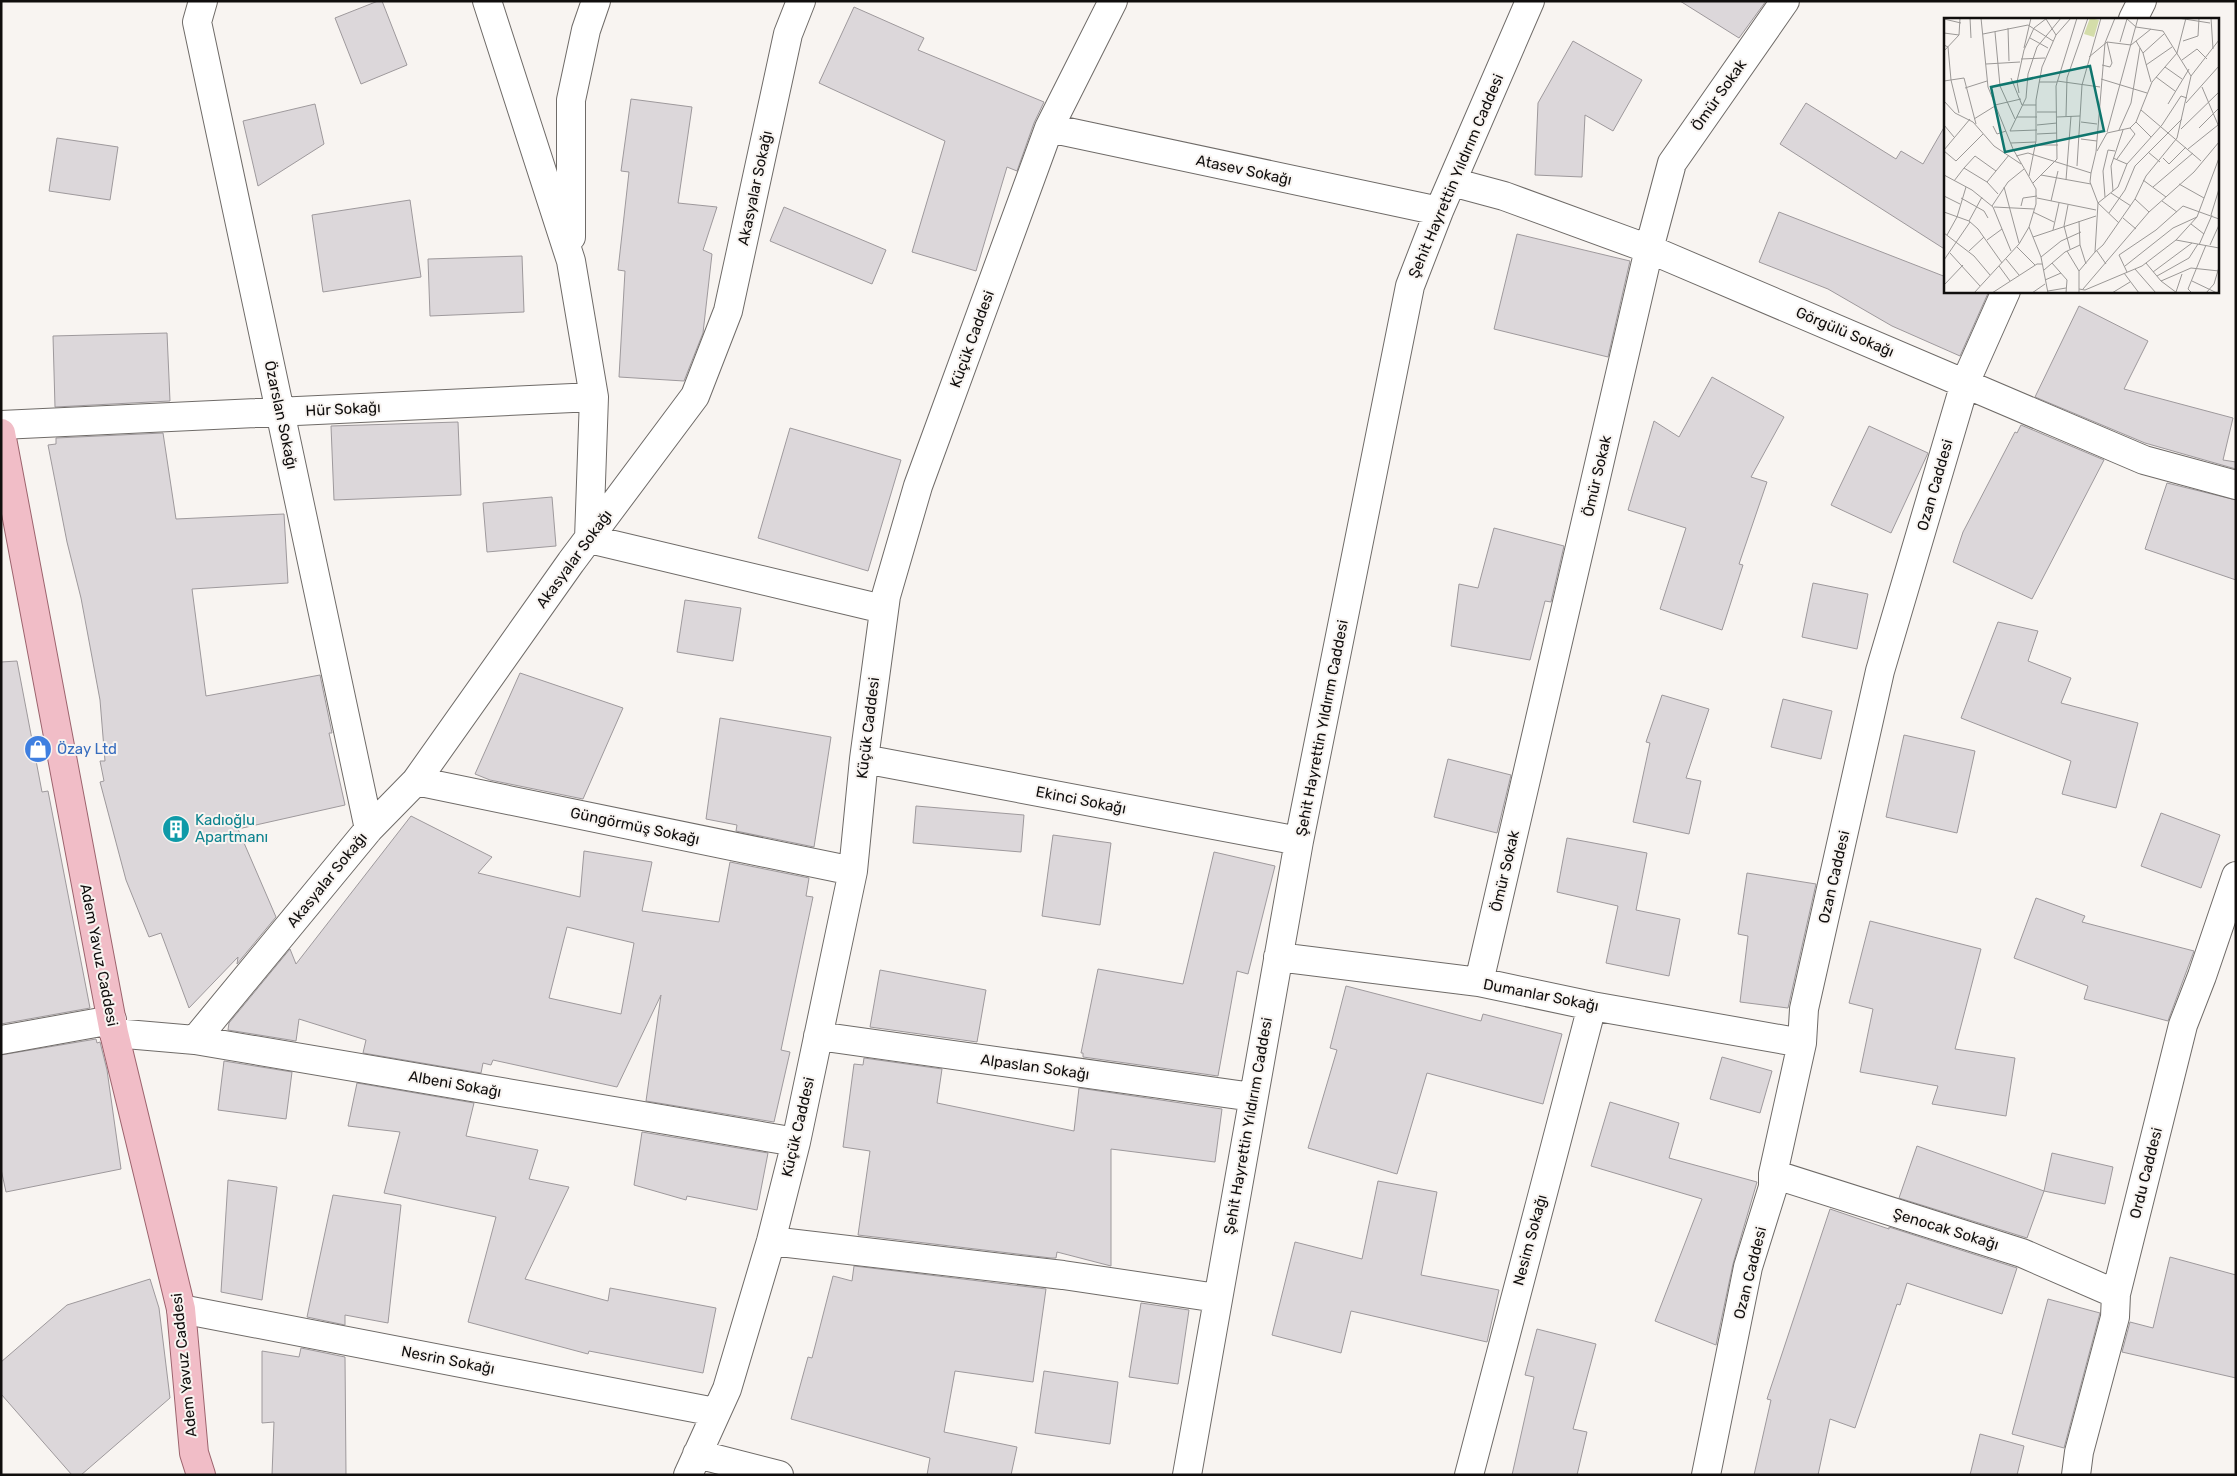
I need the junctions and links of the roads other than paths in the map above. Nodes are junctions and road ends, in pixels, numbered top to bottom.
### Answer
1 (203, 1) edge
2 (487, 1) edge
3 (596, 1) edge
4 (801, 1) edge
5 (1113, 1) edge
6 (1530, 1) edge
7 (1785, 1) edge
8 (2142, 1) edge
9 (2134, 18) edge
10 (1049, 128) junction
11 (1452, 182) junction
12 (1439, 211) junction
13 (1649, 250) junction
14 (571, 261) junction
15 (2006, 292) edge
16 (1965, 383) junction
17 (594, 397) junction
18 (280, 412) junction
19 (1, 425) edge
20 (1, 435) edge
21 (2236, 485) edge
22 (589, 539) junction
23 (883, 609) junction
24 (864, 759) junction
25 (416, 781) junction
26 (369, 829) junction
27 (1299, 841) junction
28 (854, 871) junction
29 (2236, 876) edge
30 (1278, 957) junction
31 (1479, 982) junction
32 (1592, 1006) junction
33 (113, 1026) junction
34 (818, 1036) junction
35 (1, 1040) edge
36 (196, 1040) junction
37 (1802, 1044) junction
38 (1253, 1097) junction
39 (796, 1142) junction
40 (1773, 1174) junction
41 (771, 1241) junction
42 (2116, 1294) junction
43 (1217, 1298) junction
44 (181, 1309) junction
45 (716, 1412) junction
46 (693, 1465) edge
47 (201, 1475) edge
48 (779, 1475) edge
49 (1187, 1475) edge
50 (1469, 1475) edge
51 (1706, 1475) edge
52 (2076, 1475) edge

1 - 18 street, Özarslan Sokağı
2 - 14 street
3 - 14 street
4 - 22 street, Akasyalar Sokağı
5 - 10 street, Küçük Caddesi
6 - 11 street, Şehit Hayrettin Yıldırım Caddesi
7 - 13 street, Ömür Sokak
8 - 9 street
10 - 12 street, Atasev Sokağı
10 - 23 street, Küçük Caddesi
11 - 12 street, Şehit Hayrettin Yıldırım Caddesi
11 - 13 street, Görgülü Sokağı
12 - 27 street, Şehit Hayrettin Yıldırım Caddesi
13 - 16 street, Görgülü Sokağı
13 - 31 street, Ömür Sokak
14 - 17 street
15 - 16 street, Ozan Caddesi
16 - 21 street, Görgülü Sokağı
16 - 37 street, Ozan Caddesi
17 - 18 street, Hür Sokağı
17 - 22 street
18 - 19 street, Hür Sokağı
18 - 26 street, Özarslan Sokağı
20 - 33 main road, Adem Yavuz Caddesi
22 - 23 street
22 - 25 street, Akasyalar Sokağı
23 - 24 street, Küçük Caddesi
24 - 27 street, Ekinci Sokağı
24 - 28 street, Küçük Caddesi
25 - 26 street, Akasyalar Sokağı
25 - 28 street, Güngörmüş Sokağı
26 - 36 street, Akasyalar Sokağı
27 - 30 street, Şehit Hayrettin Yıldırım Caddesi
28 - 34 street, Küçük Caddesi
29 - 42 street, Ordu Caddesi
30 - 31 street, Dumanlar Sokağı
30 - 38 street, Şehit Hayrettin Yıldırım Caddesi
31 - 32 street, Dumanlar Sokağı
32 - 37 street, Dumanlar Sokağı
32 - 50 street, Nesim Sokağı
33 - 35 street, Albeni Sokağı
33 - 36 street, Albeni Sokağı
33 - 44 main road, Adem Yavuz Caddesi
34 - 38 street, Alpaslan Sokağı
34 - 39 street, Küçük Caddesi
36 - 39 street, Albeni Sokağı
37 - 40 street, Ozan Caddesi
38 - 43 street, Şehit Hayrettin Yıldırım Caddesi
39 - 41 street, Küçük Caddesi
40 - 42 street, Şenocak Sokağı
40 - 51 street, Ozan Caddesi
41 - 43 street
41 - 45 street, Küçük Caddesi
42 - 52 street, Ordu Caddesi
43 - 49 street, Şehit Hayrettin Yıldırım Caddesi
44 - 45 street, Nesrin Sokağı
44 - 47 main road, Adem Yavuz Caddesi
45 - 46 street, Küçük Caddesi
46 - 48 street

